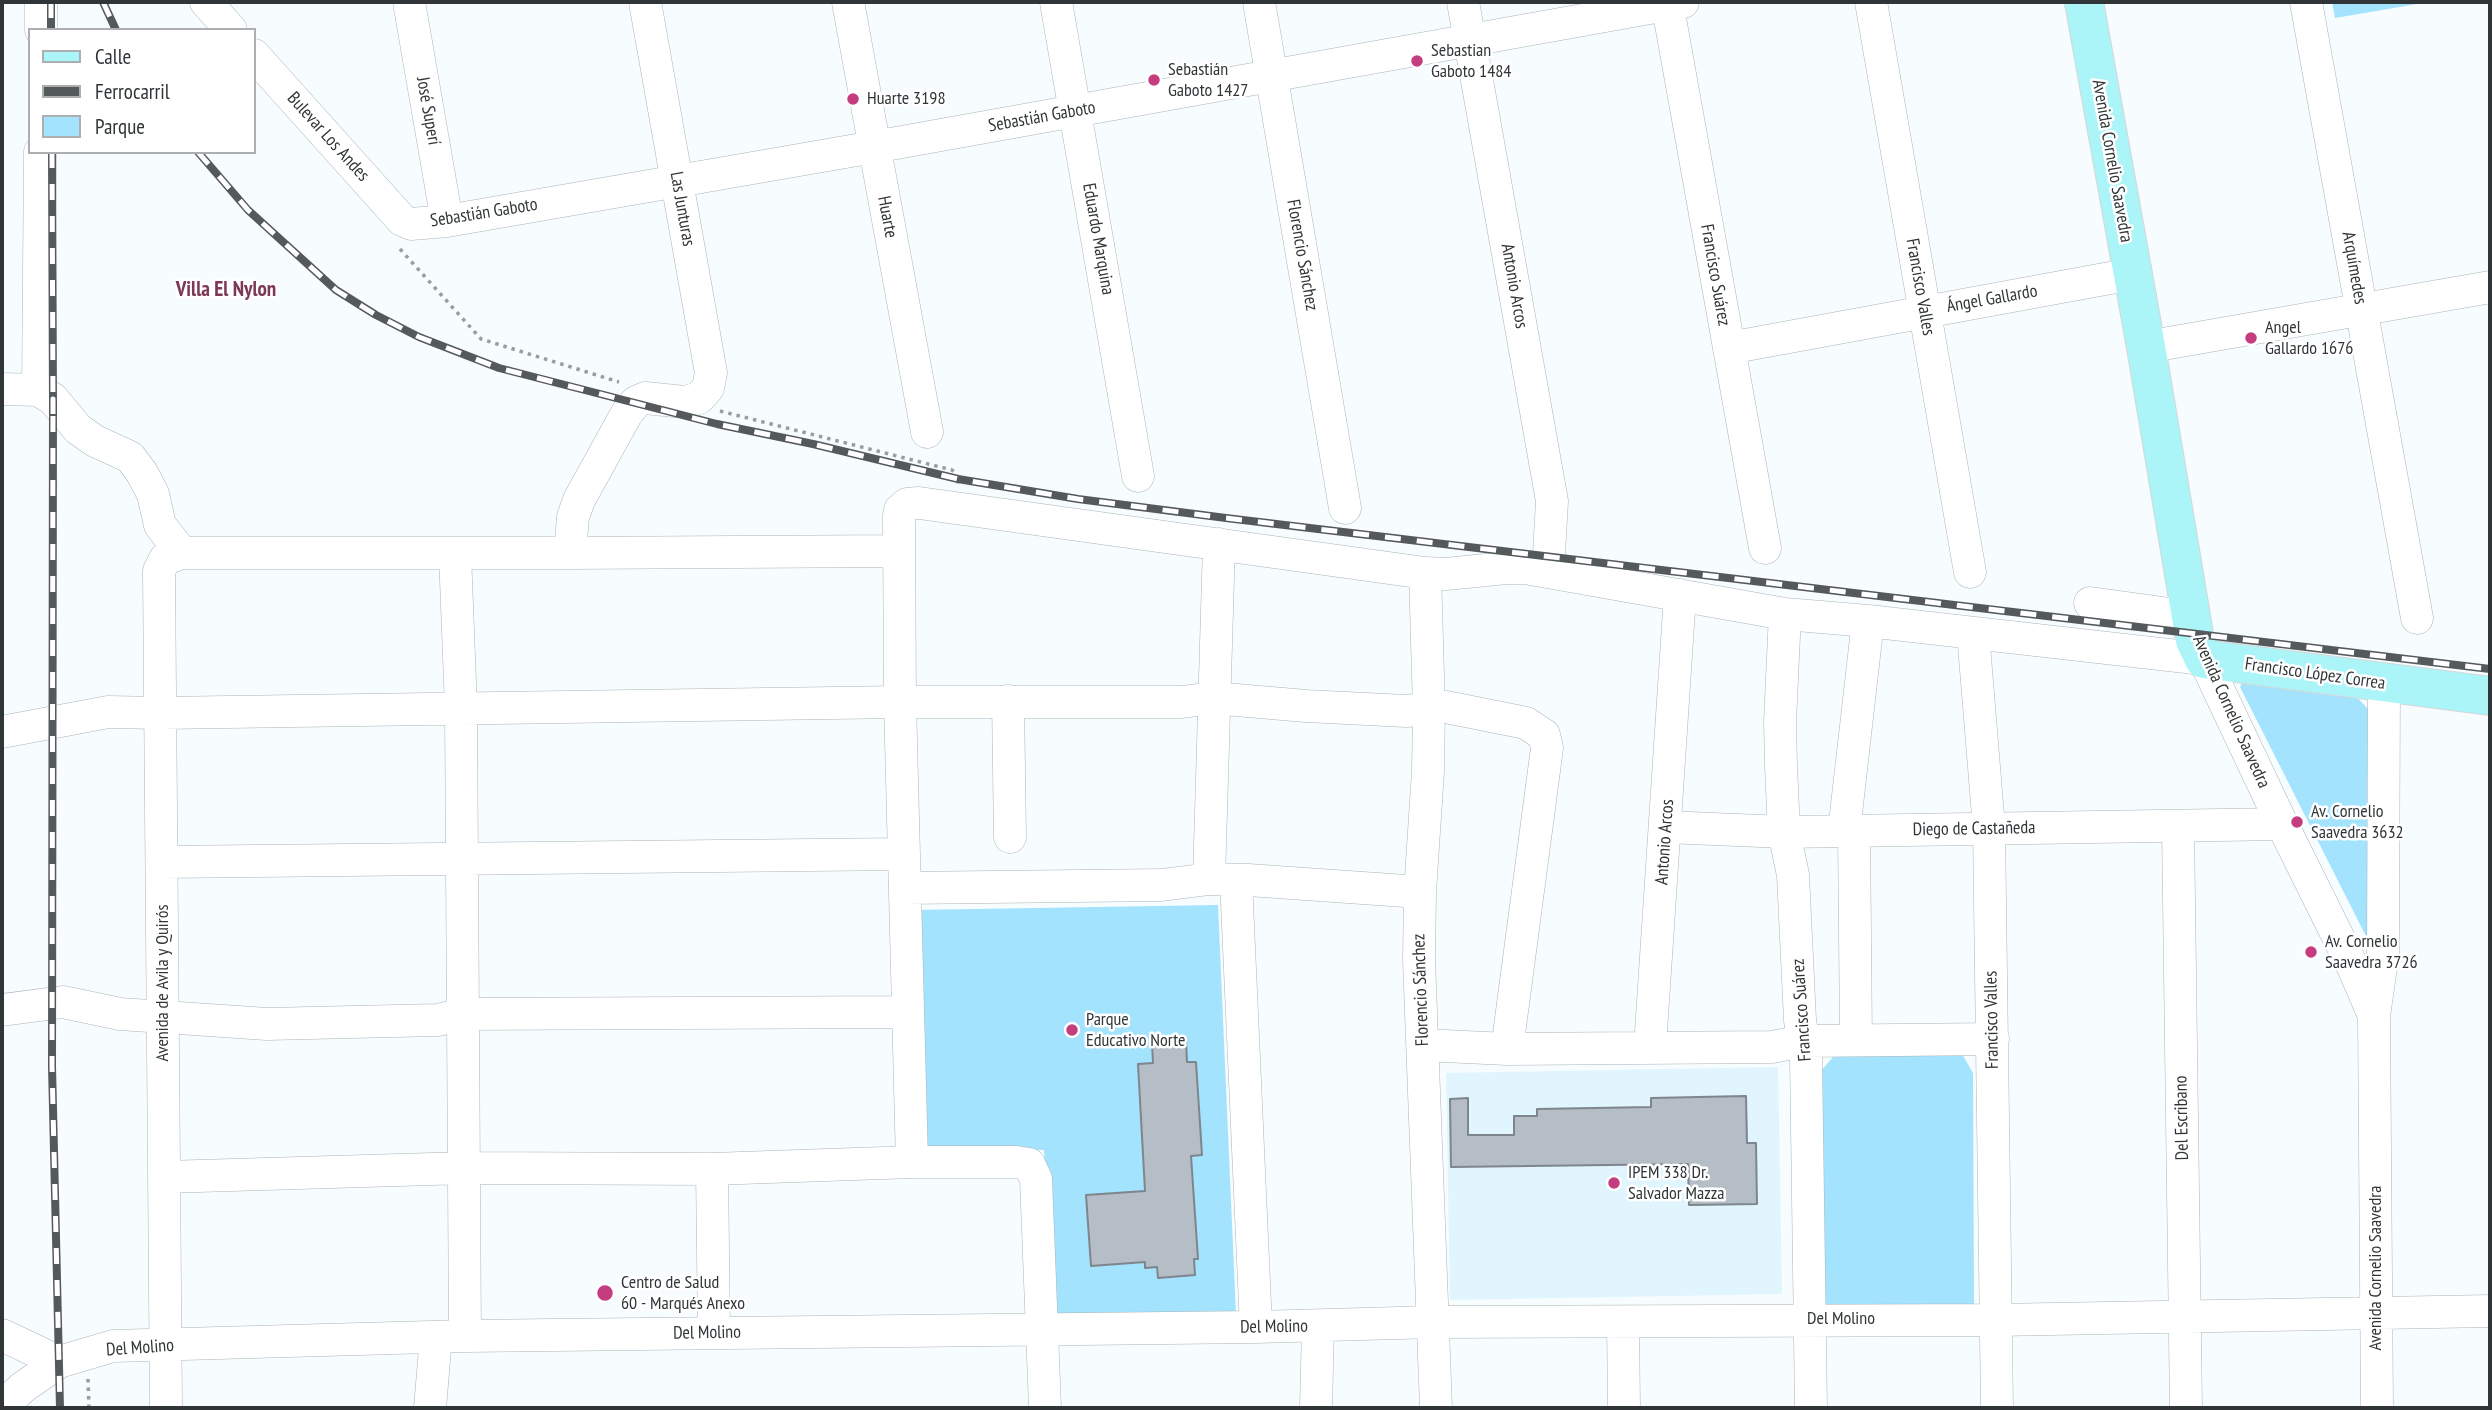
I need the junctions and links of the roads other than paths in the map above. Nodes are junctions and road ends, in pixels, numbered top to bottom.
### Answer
1 (41, 2) edge
2 (206, 2) edge
3 (409, 2) edge
4 (645, 2) edge
5 (848, 2) edge
6 (1056, 2) edge
7 (1259, 2) edge
8 (1463, 2) edge
9 (1871, 2) edge
10 (2084, 2) edge
11 (2306, 2) edge
12 (1672, 3) edge
13 (41, 28) edge
14 (229, 28) edge
15 (1470, 40) junction
16 (256, 57) edge
17 (1272, 75) junction
18 (1076, 111) junction
19 (874, 147) junction
20 (40, 154) edge
21 (677, 181) junction
22 (447, 221) junction
23 (400, 234) joint
24 (2133, 274) junction
25 (2490, 287) edge
26 (2362, 310) junction
27 (1924, 312) junction
28 (2146, 347) junction
29 (1728, 348) junction
30 (2, 388) edge
31 (38, 390) junction
32 (927, 432) dead end
33 (1138, 476) dead end
34 (1345, 508) dead end
35 (1219, 544) junction
36 (1765, 548) dead end
37 (900, 551) junction
38 (454, 554) junction
39 (569, 554) junction
40 (174, 556) junction
41 (1548, 571) junction
42 (1970, 572) dead end
43 (1425, 573) junction
44 (1680, 595) junction
45 (2090, 603) dead end
46 (1785, 614) junction
47 (2192, 617) junction
48 (2417, 618) dead end
49 (1868, 621) junction
50 (1973, 633) junction
51 (2204, 659) junction
52 (2384, 683) junction
53 (2490, 696) edge
54 (1213, 698) junction
55 (1008, 701) junction
56 (900, 702) junction
57 (461, 708) junction
58 (1429, 709) junction
59 (161, 713) junction
60 (2, 732) edge
61 (2282, 824) junction
62 (1666, 827) junction
63 (2178, 827) junction
64 (1989, 828) junction
65 (1849, 830) junction
66 (1784, 832) junction
67 (1010, 837) dead end
68 (904, 853) junction
69 (462, 858) junction
70 (162, 862) junction
71 (1223, 879) junction
72 (905, 888) junction
73 (1420, 892) junction
74 (2, 1010) edge
75 (908, 1012) junction
76 (462, 1014) junction
77 (163, 1016) junction
78 (2374, 1016) junction
79 (1993, 1040) junction
80 (1803, 1041) junction
81 (1856, 1041) junction
82 (1423, 1045) junction
83 (1650, 1047) junction
84 (1507, 1049) junction
85 (912, 1162) junction
86 (465, 1168) junction
87 (712, 1169) junction
88 (165, 1177) junction
89 (2490, 1311) edge
90 (2376, 1313) junction
91 (2184, 1315) junction
92 (1810, 1319) junction
93 (1996, 1320) junction
94 (1434, 1322) junction
95 (1622, 1322) junction
96 (1318, 1326) junction
97 (1256, 1327) junction
98 (1041, 1329) junction
99 (714, 1333) junction
100 (2, 1335) edge
101 (451, 1336) junction
102 (167, 1346) junction
103 (59, 1362) junction
104 (2, 1407) edge
105 (166, 1408) edge
106 (430, 1408) edge
107 (1045, 1408) edge
108 (1316, 1408) edge
109 (1436, 1408) edge
110 (1624, 1408) edge
111 (1811, 1408) edge
112 (1997, 1408) edge
113 (2186, 1408) edge
114 (2377, 1408) edge

1 - 13 street
2 - 14 street
3 - 22 street, José Superí
4 - 21 street, Las Junturas
5 - 19 street, Huarte
6 - 18 street, Eduardo Marquina
7 - 17 street, Florencio Sánchez
8 - 15 street, Antonio Arcos
9 - 27 street, Francisco Valles
10 - 24 main road, Avenida Cornelio Saavedra
11 - 26 street, Arquímedes
12 - 15 street, Sebastián Gaboto
12 - 29 street, Francisco Suárez
15 - 17 street, Sebastián Gaboto
15 - 41 street, Antonio Arcos
16 - 23 street, Bulevar Los Andes
17 - 18 street, Sebastián Gaboto
17 - 34 street, Florencio Sánchez
18 - 19 street, Sebastián Gaboto
18 - 33 street, Eduardo Marquina
19 - 21 street, Sebastián Gaboto
19 - 32 street, Huarte
20 - 31 street
21 - 22 street, Sebastián Gaboto
21 - 39 street, Las Junturas
22 - 23 street, Sebastián Gaboto
24 - 27 street, Ángel Gallardo
24 - 28 main road, Avenida Cornelio Saavedra
25 - 26 street
26 - 28 street
26 - 48 street, Arquímedes
27 - 29 street, Ángel Gallardo
27 - 42 street, Francisco Valles
28 - 47 main road, Avenida Cornelio Saavedra
29 - 36 street, Francisco Suárez
30 - 31 street
31 - 40 street
35 - 37 street, Francisco López Correa
35 - 43 street, Francisco López Correa
35 - 54 street
37 - 39 street
37 - 56 street
38 - 39 street
38 - 40 street
38 - 57 street
40 - 59 street, Avenida de Avila y Quirós
41 - 43 street, Francisco López Correa
41 - 44 street, Francisco López Correa
43 - 58 street, Florencio Sánchez
44 - 46 street, Francisco López Correa
44 - 62 street, Antonio Arcos
45 - 47 street
46 - 49 street, Francisco López Correa
46 - 66 street, Francisco Suárez
47 - 51 main road, Avenida Cornelio Saavedra
49 - 50 street, Francisco López Correa
49 - 65 street
50 - 51 street, Francisco López Correa
50 - 64 street, Francisco Valles
51 - 52 main road, Francisco López Correa
51 - 61 street, Avenida Cornelio Saavedra
52 - 53 main road, Francisco López Correa
52 - 78 street
54 - 55 street
54 - 58 street
54 - 71 street
55 - 56 street
55 - 67 street
56 - 57 street
56 - 68 street
57 - 59 street
57 - 69 street
58 - 73 street, Florencio Sánchez
58 - 84 street
59 - 60 street
59 - 70 street, Avenida de Avila y Quirós
61 - 63 street, Diego de Castañeda
61 - 78 street, Avenida Cornelio Saavedra
62 - 66 street, Diego de Castañeda
62 - 83 street, Antonio Arcos
63 - 64 street, Diego de Castañeda
63 - 91 street, Del Escribano
64 - 65 street, Diego de Castañeda
64 - 79 street, Francisco Valles
65 - 66 street, Diego de Castañeda
65 - 81 street
66 - 80 street, Francisco Suárez
68 - 69 street
68 - 72 street
69 - 70 street
69 - 76 street
70 - 77 street, Avenida de Avila y Quirós
71 - 72 street
71 - 73 street
71 - 97 street
72 - 75 street
73 - 82 street, Florencio Sánchez
74 - 77 street
75 - 76 street
75 - 85 street
76 - 77 street
76 - 86 street
77 - 88 street, Avenida de Avila y Quirós
78 - 90 street, Avenida Cornelio Saavedra
79 - 81 street
79 - 93 street, Francisco Valles
80 - 81 street
80 - 83 street
80 - 92 street, Francisco Suárez
82 - 84 street
82 - 94 street, Florencio Sánchez
83 - 84 street
85 - 87 street
85 - 98 street
86 - 87 street
86 - 88 street
86 - 101 street
87 - 99 street
88 - 102 street, Avenida de Avila y Quirós
89 - 90 street, Del Molino
90 - 91 street, Del Molino
90 - 114 street, Avenida Cornelio Saavedra
91 - 93 street, Del Molino
91 - 113 street, Del Escribano
92 - 93 street, Del Molino
92 - 95 street, Del Molino
92 - 111 street, Francisco Suárez
93 - 112 street, Francisco Valles
94 - 95 street, Del Molino
94 - 96 street, Del Molino
94 - 109 street, Florencio Sánchez
95 - 110 street
96 - 97 street, Del Molino
96 - 108 street
97 - 98 street, Del Molino
98 - 99 street, Del Molino
98 - 107 street
99 - 101 street, Del Molino
100 - 103 street
101 - 102 street, Del Molino
101 - 106 street
102 - 103 street, Del Molino
102 - 105 street, Avenida de Avila y Quirós
103 - 104 street, Del Molino

